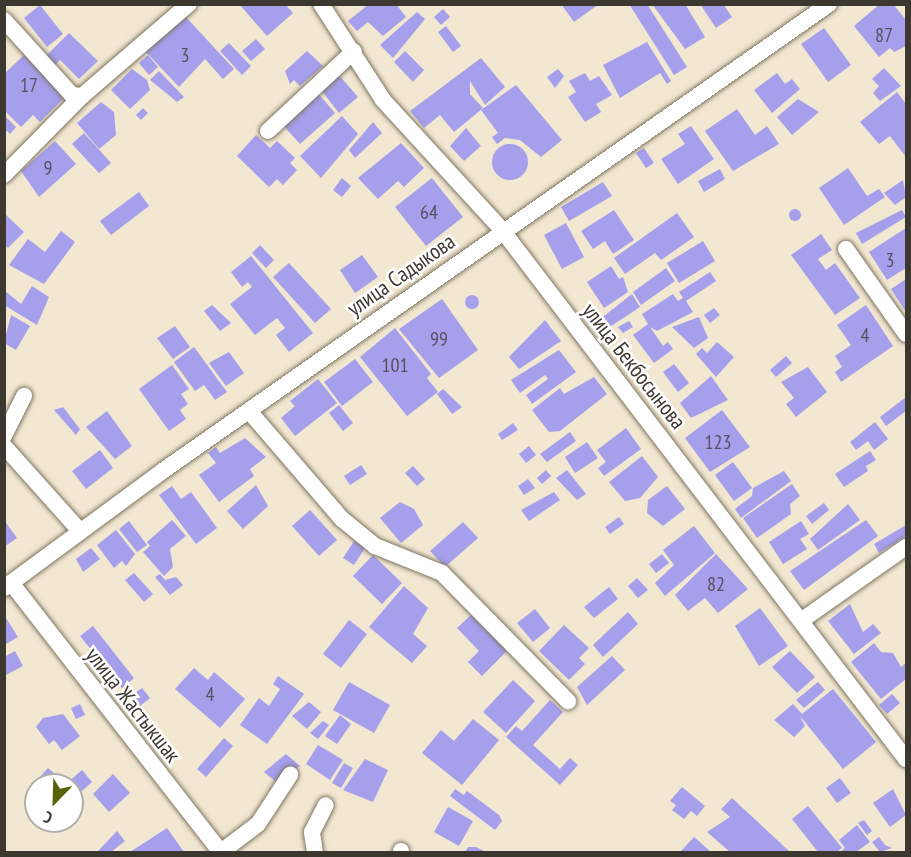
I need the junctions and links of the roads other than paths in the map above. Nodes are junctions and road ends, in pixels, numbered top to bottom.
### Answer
1 (189, 4) edge
2 (321, 4) edge
3 (829, 4) edge
4 (4, 20) edge
5 (354, 51) junction
6 (82, 96) junction
7 (268, 131) dead end
8 (4, 175) edge
9 (502, 230) junction
10 (846, 249) dead end
11 (906, 334) edge
12 (24, 396) dead end
13 (249, 411) junction
14 (4, 436) edge
15 (4, 446) edge
16 (80, 531) junction
17 (906, 546) edge
18 (8, 586) edge
19 (802, 620) junction
20 (568, 701) dead end
21 (906, 759) edge
22 (290, 775) dead end
23 (326, 806) dead end
24 (221, 852) edge
25 (315, 852) edge

1 - 6 street
2 - 5 street, улица Бекбосынова
3 - 9 street, улица Садыкова
4 - 6 street
5 - 7 street
5 - 9 street, улица Бекбосынова
6 - 8 street
9 - 13 street, улица Садыкова
9 - 19 street, улица Бекбосынова
10 - 11 street
12 - 14 street
13 - 16 street, улица Садыкова
13 - 20 street
15 - 16 street
16 - 18 street, улица Садыкова
17 - 19 street
18 - 24 street, улица Жастыкшак
19 - 21 street, улица Бекбосынова
22 - 24 street
23 - 25 street

